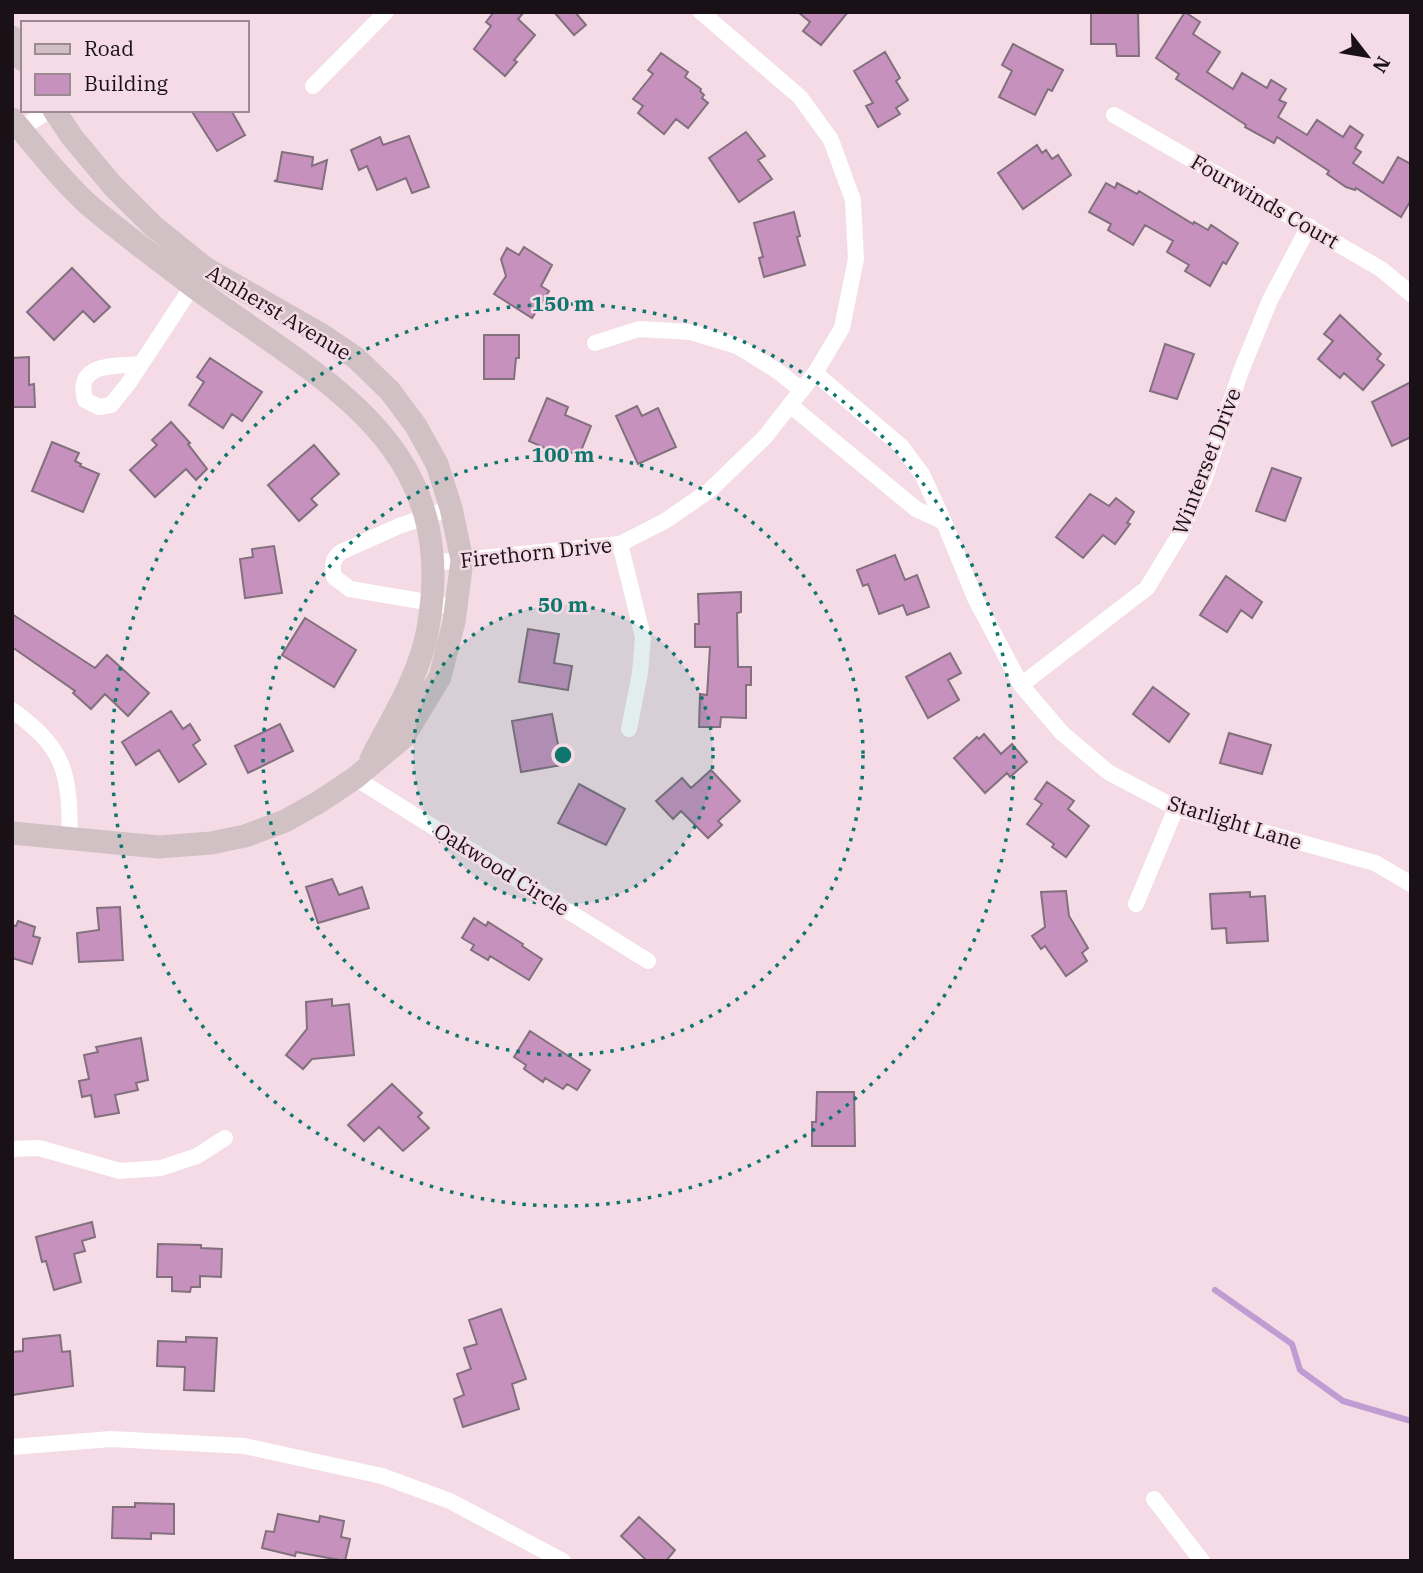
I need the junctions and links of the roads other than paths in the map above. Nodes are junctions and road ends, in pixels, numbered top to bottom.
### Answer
1 (386, 12) edge
2 (701, 12) edge
3 (12, 37) edge
4 (21, 56) edge
5 (313, 86) dead end
6 (48, 112) edge
7 (53, 112) edge
8 (1114, 116) dead end
9 (15, 127) edge
10 (1310, 226) junction
11 (199, 277) junction
12 (1411, 294) edge
13 (594, 343) dead end
14 (141, 364) dead end
15 (815, 373) junction
16 (801, 390) junction
17 (790, 405) junction
18 (451, 508) junction
19 (425, 517) junction
20 (944, 522) junction
21 (621, 544) junction
22 (462, 560) junction
23 (432, 563) junction
24 (431, 603) junction
25 (456, 607) junction
26 (1021, 685) junction
27 (12, 710) edge
28 (629, 729) dead end
29 (362, 772) junction
30 (1176, 808) junction
31 (12, 833) edge
32 (70, 838) junction
33 (1411, 884) edge
34 (1136, 904) dead end
35 (648, 961) dead end
36 (225, 1138) dead end
37 (12, 1149) edge
38 (12, 1447) edge
39 (1154, 1499) dead end
40 (563, 1561) edge
41 (1202, 1561) edge

1 - 5 street
2 - 15 street, Firethorn Drive
3 - 4 street
6 - 9 street
7 - 11 street, Amherst Avenue
8 - 10 street, Fourwinds Court
9 - 11 street, Amherst Avenue
10 - 12 street, Fourwinds Court
10 - 26 street, Winterset Drive
11 - 14 street
11 - 18 street, Amherst Avenue
11 - 19 street, Amherst Avenue
13 - 16 street
15 - 16 street, Firethorn Drive
15 - 20 street, Starlight Lane
16 - 17 street, Firethorn Drive
17 - 20 street
17 - 21 street, Firethorn Drive
18 - 19 street
18 - 22 street, Amherst Avenue
19 - 23 street, Amherst Avenue
19 - 24 street
20 - 26 street, Starlight Lane
21 - 22 street, Firethorn Drive
21 - 28 street
22 - 23 street, Firethorn Drive
22 - 25 street, Amherst Avenue
23 - 24 street, Amherst Avenue
24 - 25 street
24 - 29 street, Amherst Avenue
25 - 29 street, Amherst Avenue
26 - 30 street, Starlight Lane
27 - 32 street
29 - 32 street, Amherst Avenue
29 - 35 street, Oakwood Circle
30 - 33 street, Starlight Lane
30 - 34 street
31 - 32 street, Amherst Avenue
36 - 37 street
38 - 40 street
39 - 41 street

